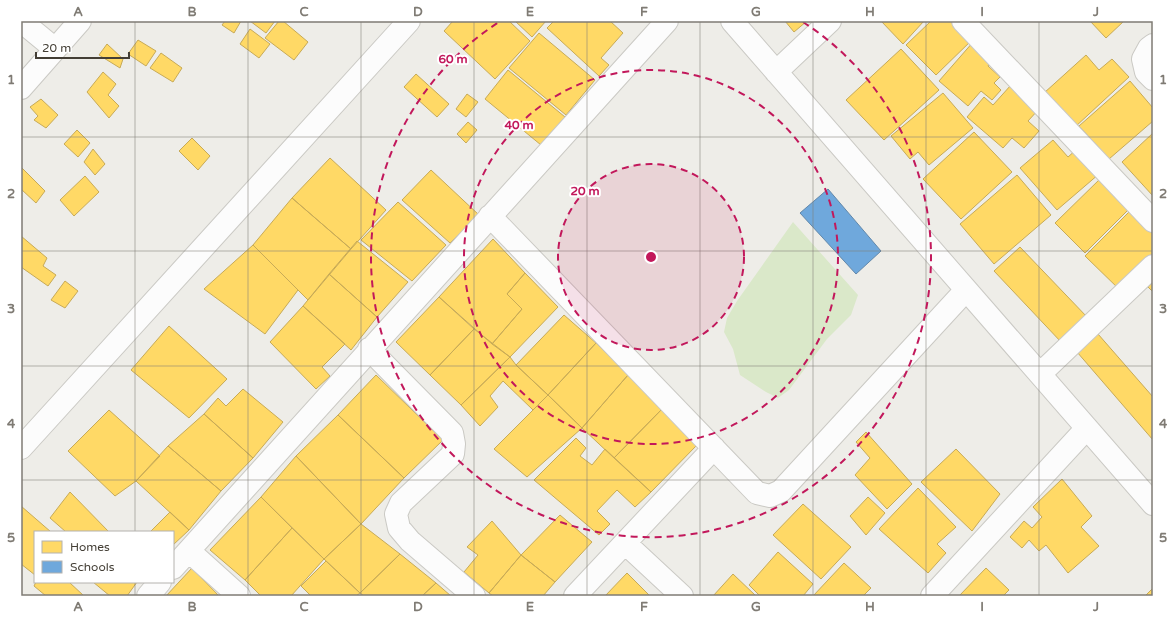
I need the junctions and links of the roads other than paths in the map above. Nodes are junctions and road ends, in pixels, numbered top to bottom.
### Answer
1 (21, 21) edge
2 (80, 21) edge
3 (410, 21) edge
4 (667, 21) edge
5 (732, 21) edge
6 (830, 21) edge
7 (964, 21) edge
8 (1153, 45) edge
9 (55, 49) junction
10 (776, 72) junction
11 (1153, 79) edge
12 (21, 88) edge
13 (490, 216) junction
14 (1153, 221) edge
15 (1153, 266) edge
16 (966, 290) junction
17 (369, 350) junction
18 (1040, 374) junction
19 (1087, 428) junction
20 (21, 448) edge
21 (714, 448) junction
22 (1153, 504) edge
23 (625, 543) junction
24 (189, 551) junction
25 (174, 567) edge
26 (159, 583) edge
27 (148, 596) edge
28 (239, 596) edge
29 (474, 596) edge
30 (576, 596) edge
31 (682, 596) edge
32 (932, 596) edge

1 - 9 street
2 - 9 street
3 - 20 street
4 - 13 street
5 - 10 street
6 - 10 street
7 - 14 street
8 - 11 street
9 - 12 street
10 - 16 street
13 - 17 street
13 - 21 street
15 - 18 street
16 - 18 street
16 - 21 street
17 - 24 street
17 - 29 street
18 - 19 street
19 - 22 street
19 - 32 street
21 - 23 street
23 - 30 street
23 - 31 street
24 - 25 street
24 - 28 street
26 - 27 street

